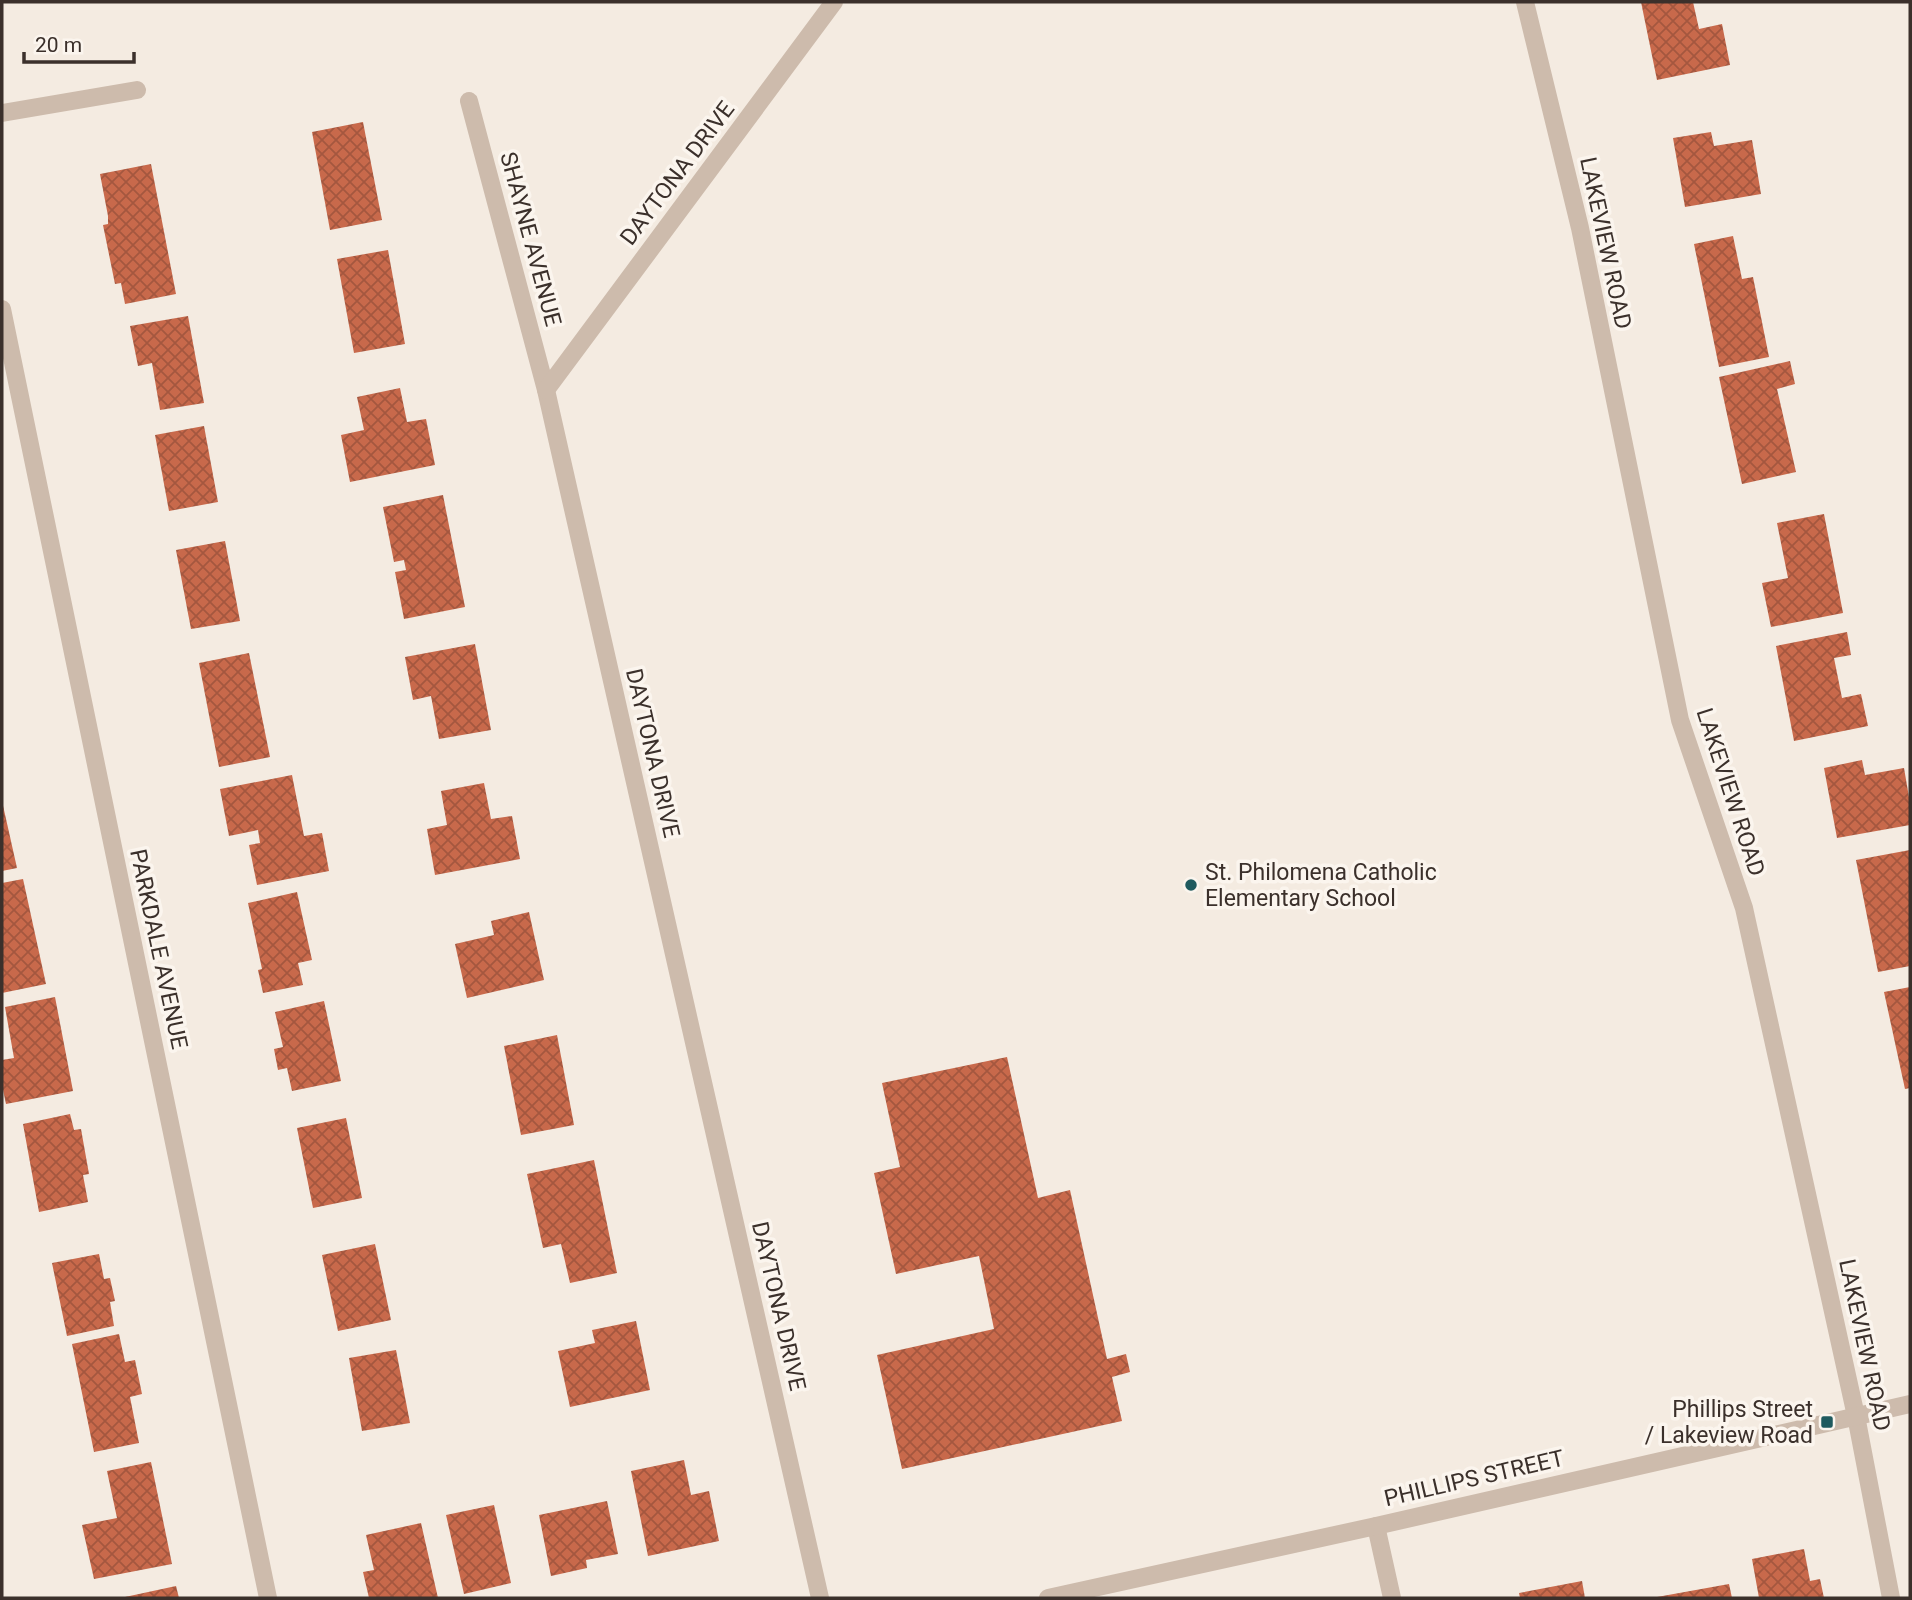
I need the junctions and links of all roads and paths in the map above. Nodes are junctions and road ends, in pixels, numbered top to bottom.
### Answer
1 (834, 2) edge
2 (1525, 2) edge
3 (137, 90) dead end
4 (468, 101) dead end
5 (2, 113) edge
6 (2, 309) edge
7 (546, 390) junction
8 (1910, 1404) edge
9 (1856, 1416) junction
10 (1376, 1526) junction
11 (268, 1598) edge
12 (821, 1598) edge
13 (1048, 1598) edge
14 (1392, 1598) edge
15 (1891, 1598) edge

1 - 7 street, DAYTONA DRIVE
2 - 9 street, LAKEVIEW ROAD
3 - 5 street
4 - 7 street, SHAYNE AVENUE
6 - 11 street, PARKDALE AVENUE
7 - 12 street, DAYTONA DRIVE
8 - 9 street, PHILLIPS STREET
9 - 10 street, PHILLIPS STREET
9 - 15 street, LAKEVIEW ROAD
10 - 13 street, PHILLIPS STREET
10 - 14 street

